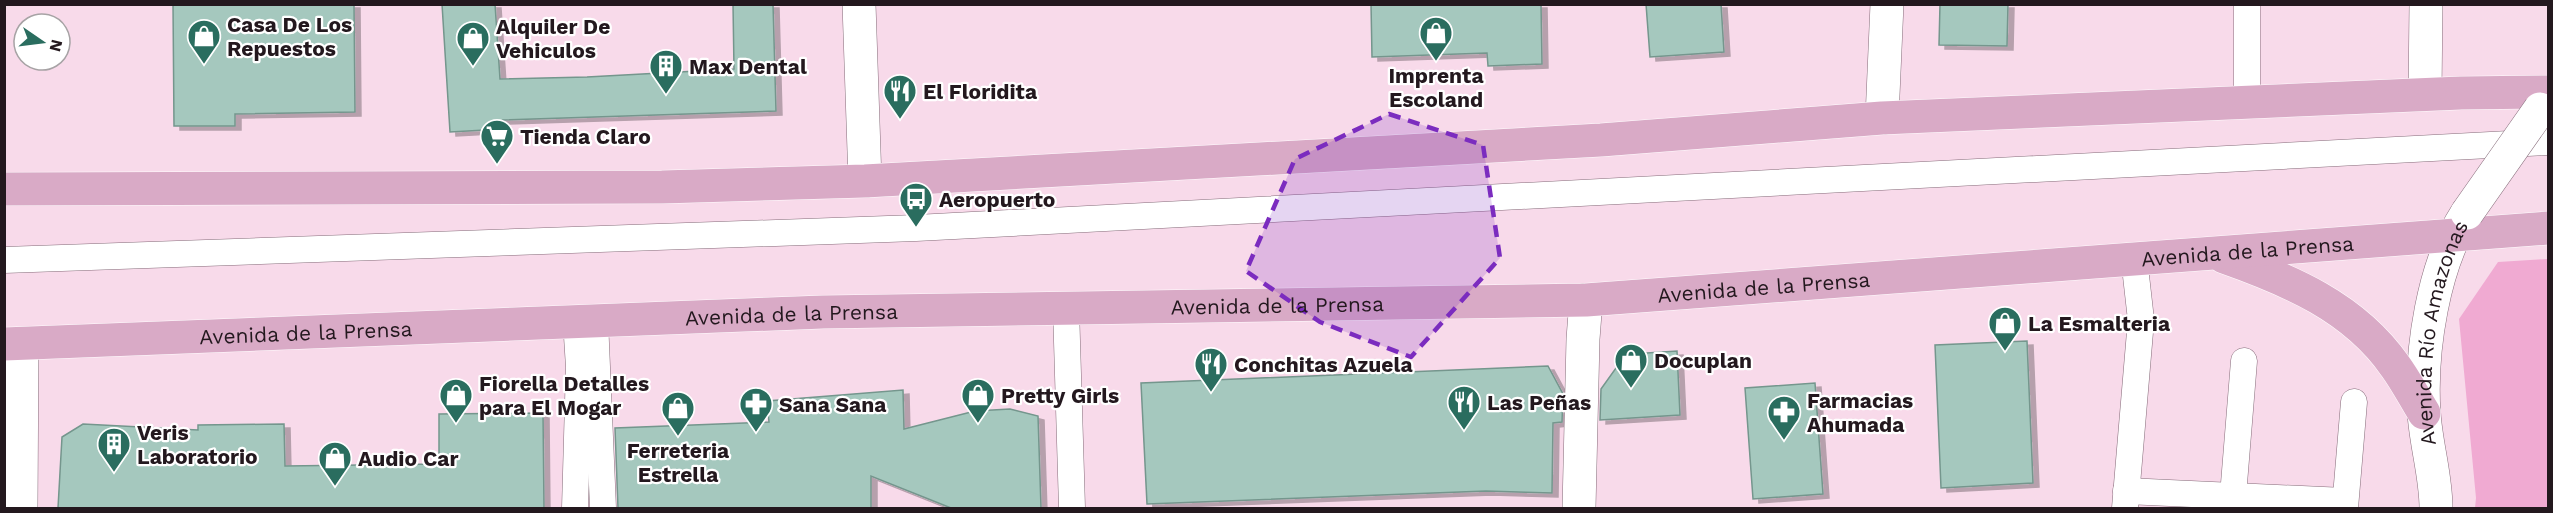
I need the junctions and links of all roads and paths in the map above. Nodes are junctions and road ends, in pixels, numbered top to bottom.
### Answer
1 (859, 4) edge
2 (1887, 4) edge
3 (2247, 4) edge
4 (2426, 4) edge
5 (2425, 94) junction
6 (2546, 99) edge
7 (2247, 102) junction
8 (1882, 118) junction
9 (2548, 142) edge
10 (865, 181) junction
11 (4, 189) edge
12 (2461, 223) junction
13 (2548, 228) edge
14 (2211, 253) junction
15 (2134, 258) junction
16 (4, 260) edge
17 (1587, 300) junction
18 (1066, 308) junction
19 (586, 321) junction
20 (13, 344) edge
21 (2244, 361) dead end
22 (2354, 402) dead end
23 (2424, 413) junction
24 (2126, 500) edge
25 (2232, 503) edge
26 (2345, 505) edge
27 (21, 508) edge
28 (576, 508) edge
29 (603, 508) edge
30 (1072, 508) edge
31 (1579, 508) edge
32 (2436, 508) edge

1 - 10 street
2 - 8 street
3 - 7 lane
4 - 5 street
5 - 6 main road
5 - 7 main road
6 - 12 street, Avenida Río Amazonas, bridge
7 - 8 main road
8 - 10 main road
9 - 16 lane
10 - 11 main road
12 - 13 main road, Avenida de la Prensa
12 - 14 main road, Avenida de la Prensa
12 - 23 street, Avenida Río Amazonas
14 - 15 main road, Avenida de la Prensa
14 - 23 main road
15 - 17 main road, Avenida de la Prensa
15 - 24 lane
17 - 18 main road, Avenida de la Prensa
17 - 31 street
18 - 19 main road, Avenida de la Prensa
18 - 30 lane
19 - 20 main road, Avenida de la Prensa
19 - 28 lane
19 - 29 lane
20 - 27 street
21 - 25 lane
22 - 26 lane
23 - 32 street, Avenida Río Amazonas
24 - 25 lane
25 - 26 lane

